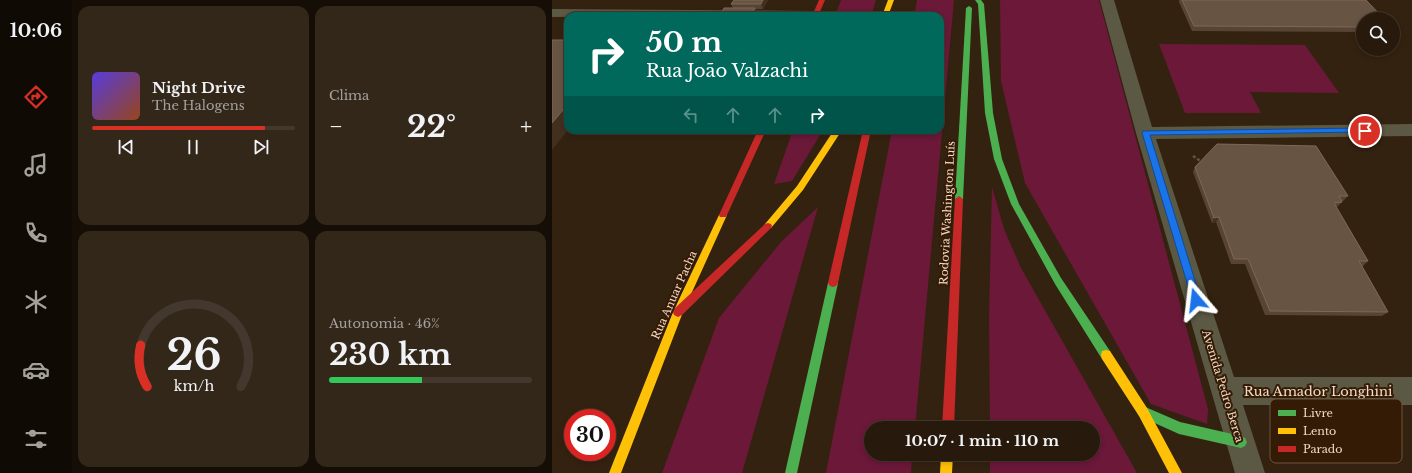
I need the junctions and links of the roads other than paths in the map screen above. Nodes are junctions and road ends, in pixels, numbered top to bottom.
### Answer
1 (822, 0) edge
2 (893, 0) edge
3 (969, 0) edge
4 (978, 0) edge
5 (1107, 0) edge
6 (816, 12) edge
7 (887, 12) edge
8 (892, 12) edge
9 (552, 13) edge
10 (564, 13) edge
11 (1412, 130) edge
12 (1145, 133) junction
13 (760, 134) edge
14 (836, 134) edge
15 (866, 134) edge
16 (678, 312) junction
17 (1224, 390) junction
18 (1412, 390) edge
19 (1143, 412) junction
20 (948, 421) edge
21 (1241, 442) junction
22 (947, 461) edge
23 (615, 473) edge
24 (791, 473) edge
25 (946, 473) edge
26 (1176, 473) edge
27 (1250, 473) edge

1 - 6 main road
2 - 7 main road
2 - 8 main road
3 - 20 main road, Rodovia Washington Luís
4 - 19 main road
5 - 12 street, Avenida Pedro Berca
9 - 10 street
11 - 12 street
12 - 17 street, Avenida Pedro Berca
13 - 16 main road, Rua Anuar Pacha
14 - 16 main road
15 - 24 main road
16 - 23 main road, Rua Anuar Pacha
17 - 18 street, Rua Amador Longhini
17 - 21 street, Avenida Pedro Berca
19 - 21 main road
19 - 26 main road
21 - 27 street, Avenida Pedro Berca
22 - 25 main road

